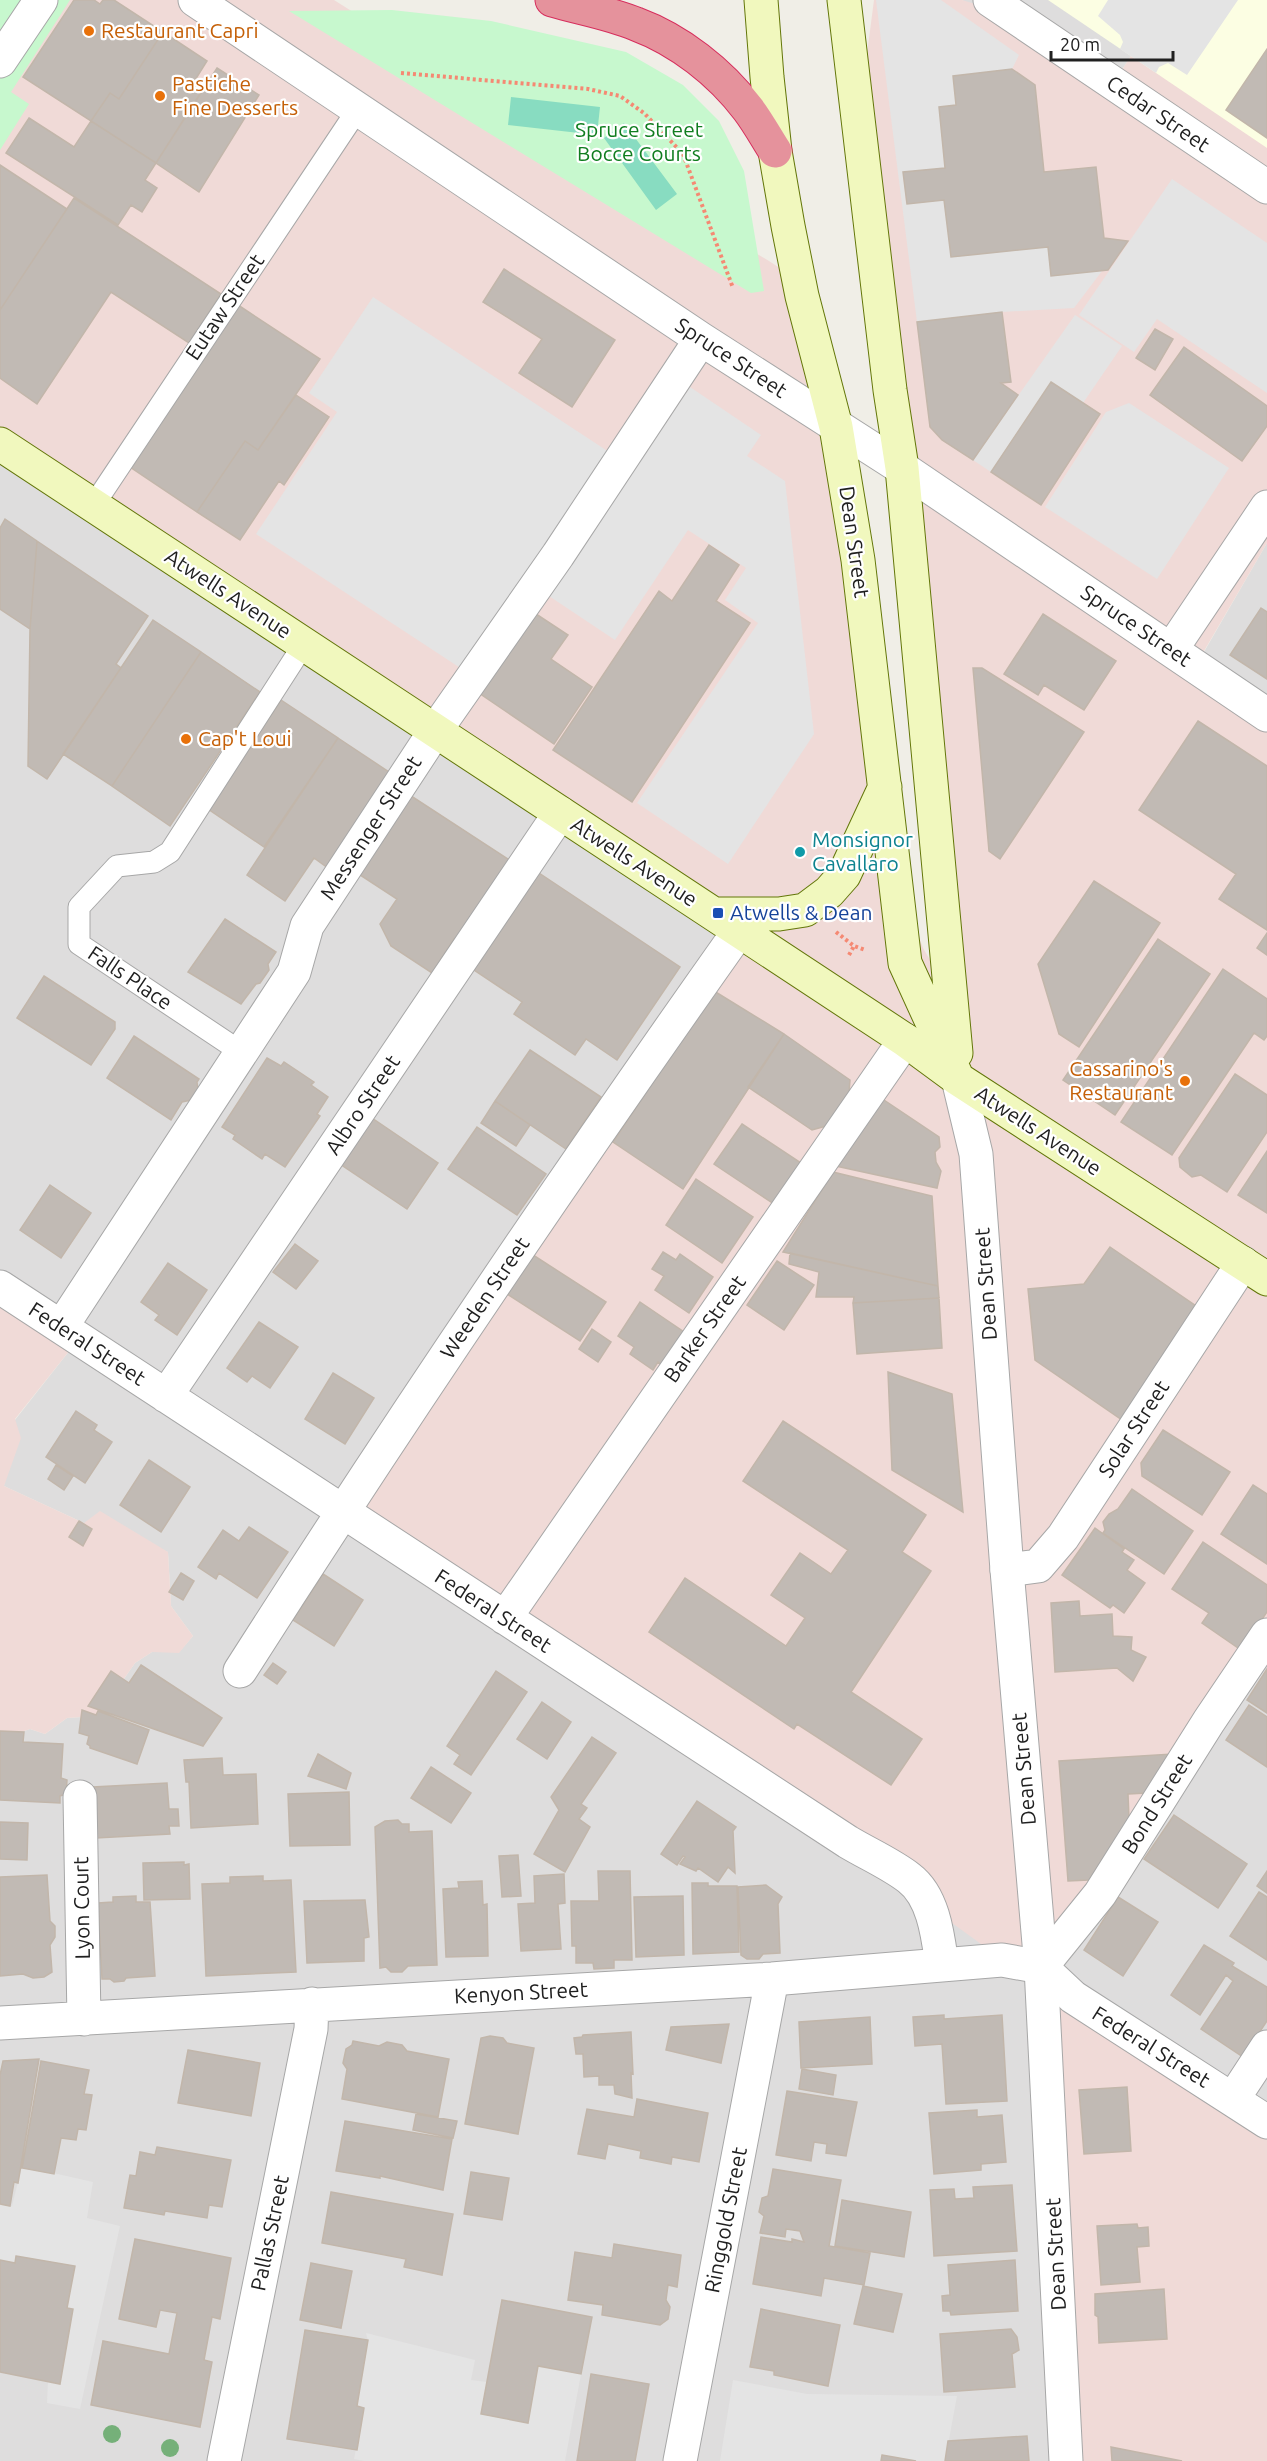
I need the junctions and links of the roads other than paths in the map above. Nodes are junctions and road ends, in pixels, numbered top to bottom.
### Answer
1 (41, 0) edge
2 (195, 0) edge
3 (552, 0) edge
4 (761, 0) edge
5 (844, 0) edge
6 (990, 0) edge
7 (0, 61) edge
8 (358, 109) junction
9 (775, 151) junction
10 (1267, 187) edge
11 (701, 339) junction
12 (836, 427) junction
13 (0, 444) edge
14 (902, 468) junction
15 (93, 506) junction
16 (1267, 507) edge
17 (304, 644) junction
18 (1171, 650) junction
19 (1267, 715) edge
20 (435, 731) junction
21 (885, 788) junction
22 (560, 813) junction
23 (727, 923) junction
24 (905, 1040) junction
25 (241, 1052) junction
26 (958, 1079) junction
27 (1255, 1271) edge
28 (0, 1287) edge
29 (62, 1326) junction
30 (166, 1396) junction
31 (342, 1511) junction
32 (1007, 1570) junction
33 (505, 1618) junction
34 (1267, 1635) edge
35 (240, 1671) dead end
36 (80, 1797) dead end
37 (942, 1965) junction
38 (1041, 1967) junction
39 (772, 1979) junction
40 (312, 2004) junction
41 (84, 2019) junction
42 (0, 2023) edge
43 (1267, 2047) edge
44 (1233, 2099) junction
45 (1267, 2121) edge
46 (224, 2461) edge
47 (680, 2461) edge
48 (1066, 2461) edge

1 - 7 street
2 - 8 street, Spruce Street
3 - 9 highway
4 - 9 main road, Dean Street
5 - 14 main road, Dean Street
6 - 10 street, Cedar Street
8 - 11 street, Spruce Street
8 - 15 lane, Eutaw Street
9 - 12 main road, Dean Street
11 - 12 street, Spruce Street
11 - 20 street, Messenger Street
12 - 14 street, Spruce Street
12 - 21 main road, Dean Street
13 - 15 main road, Atwells Avenue
14 - 18 street, Spruce Street
14 - 26 main road, Dean Street
15 - 17 main road, Atwells Avenue
16 - 18 street
17 - 20 main road, Atwells Avenue
17 - 25 lane, Falls Place
18 - 19 street, Spruce Street
20 - 22 main road, Atwells Avenue
20 - 25 street, Messenger Street
21 - 23 main road
21 - 26 main road, Dean Street
22 - 23 main road, Atwells Avenue
22 - 30 street, Albro Street
23 - 24 main road, Atwells Avenue
23 - 31 street, Weeden Street
24 - 26 main road, Atwells Avenue
24 - 33 street, Barker Street
25 - 29 street, Messenger Street
26 - 27 main road, Atwells Avenue
26 - 32 street, Dean Street
27 - 32 street, Solar Street
28 - 29 street, Federal Street
29 - 30 street, Federal Street
30 - 31 street, Federal Street
31 - 33 street, Federal Street
31 - 35 street, Weeden Street
32 - 38 street, Dean Street
33 - 37 street, Federal Street
34 - 38 street, Bond Street
36 - 41 street, Lyon Court
37 - 38 street, Kenyon Street
37 - 39 street, Kenyon Street
38 - 44 street, Federal Street
38 - 48 street, Dean Street
39 - 40 street, Kenyon Street
39 - 47 street, Ringgold Street
40 - 41 street, Kenyon Street
40 - 46 street, Pallas Street
41 - 42 street, Kenyon Street
43 - 44 street
44 - 45 street, Federal Street

